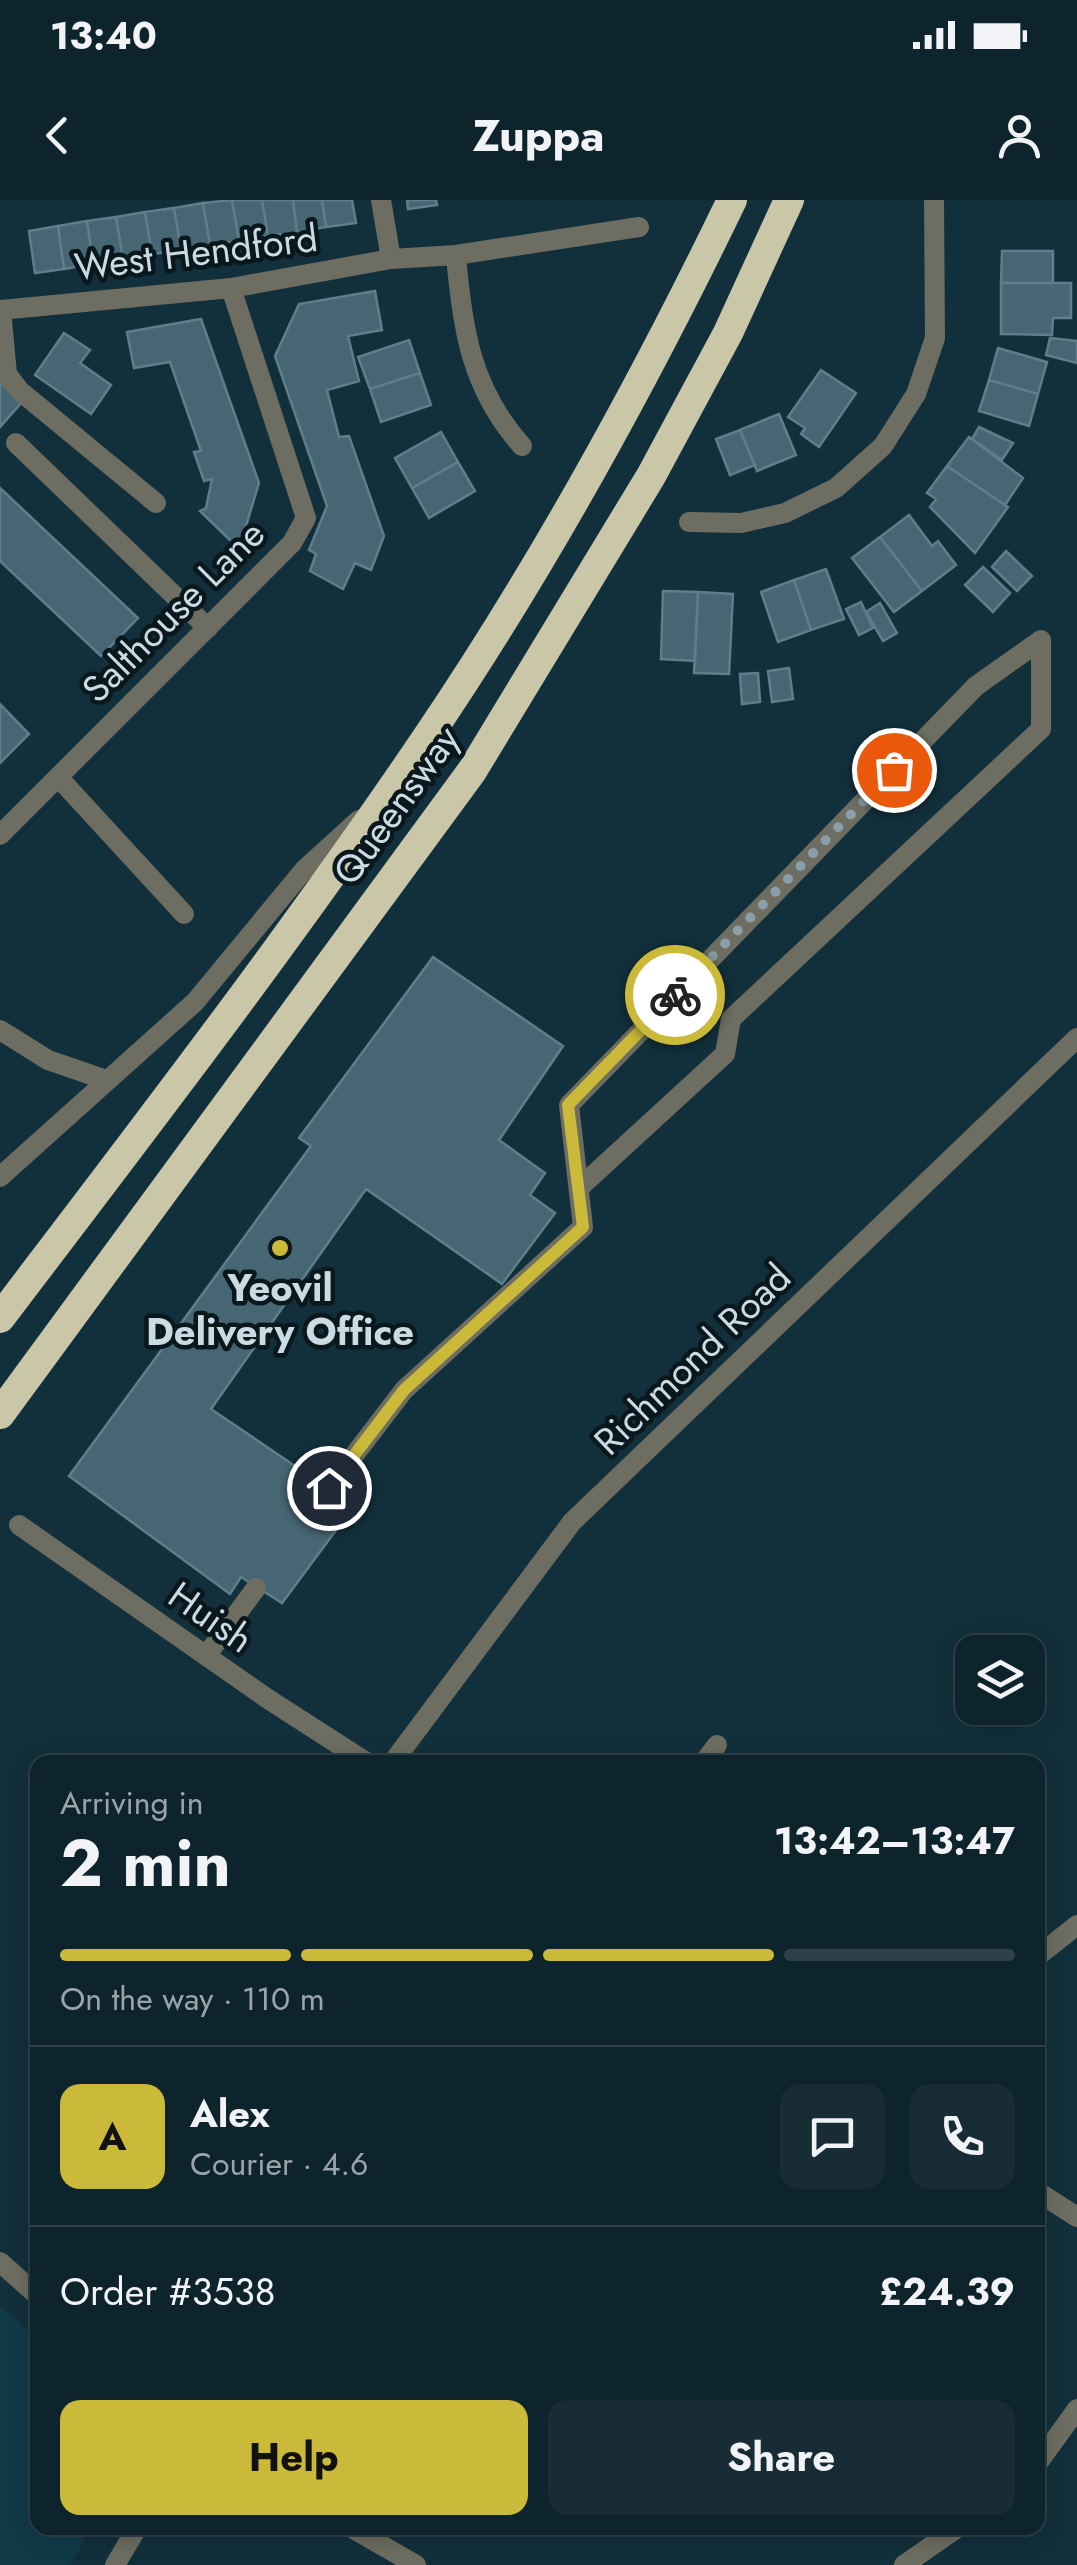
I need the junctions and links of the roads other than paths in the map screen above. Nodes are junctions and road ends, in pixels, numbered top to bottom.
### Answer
1 (381, 200) edge
2 (732, 200) edge
3 (789, 200) edge
4 (934, 200) edge
5 (639, 227) dead end
6 (456, 254) junction
7 (392, 259) junction
8 (231, 288) junction
9 (0, 301) edge
10 (1, 310) edge
11 (16, 443) dead end
12 (522, 446) dead end
13 (156, 504) dead end
14 (688, 522) dead end
15 (208, 628) junction
16 (58, 777) junction
17 (388, 793) junction
18 (0, 835) edge
19 (184, 914) dead end
20 (0, 1030) edge
21 (1077, 1038) edge
22 (106, 1080) junction
23 (0, 1177) edge
24 (578, 1188) junction
25 (0, 1318) edge
26 (0, 1414) edge
27 (329, 1488) dead end
28 (19, 1525) dead end
29 (256, 1588) dead end
30 (206, 1656) junction
31 (717, 1745) dead end
32 (355, 1755) edge
33 (398, 1755) edge
34 (709, 1755) edge
35 (1077, 1925) edge
36 (1045, 1950) edge
37 (1045, 2196) edge
38 (1077, 2217) edge
39 (0, 2262) edge
40 (30, 2289) edge
41 (1077, 2410) edge
42 (1045, 2453) edge
43 (133, 2535) edge
44 (364, 2535) edge
45 (946, 2535) edge
46 (115, 2565) edge
47 (416, 2565) edge
48 (904, 2565) edge

1 - 7 street
2 - 17 highway, Queensway
3 - 26 highway, Queensway
4 - 14 street
5 - 6 street, West Hendford
6 - 7 street, West Hendford
6 - 12 street
7 - 8 street, West Hendford
8 - 10 street, West Hendford
8 - 15 street, Salthouse Lane
9 - 10 street
10 - 13 street
11 - 15 street
15 - 16 street, Salthouse Lane
16 - 18 street, Salthouse Lane
16 - 19 street
17 - 22 street
17 - 25 highway, Queensway
20 - 22 street
21 - 33 street, Richmond Road
22 - 23 street
24 - 24 street
24 - 27 street
28 - 30 street, Huish
29 - 30 street
30 - 32 street, Huish
31 - 34 street
35 - 36 street
37 - 38 street
39 - 40 street
41 - 42 street
43 - 46 street
44 - 47 street
45 - 48 street

